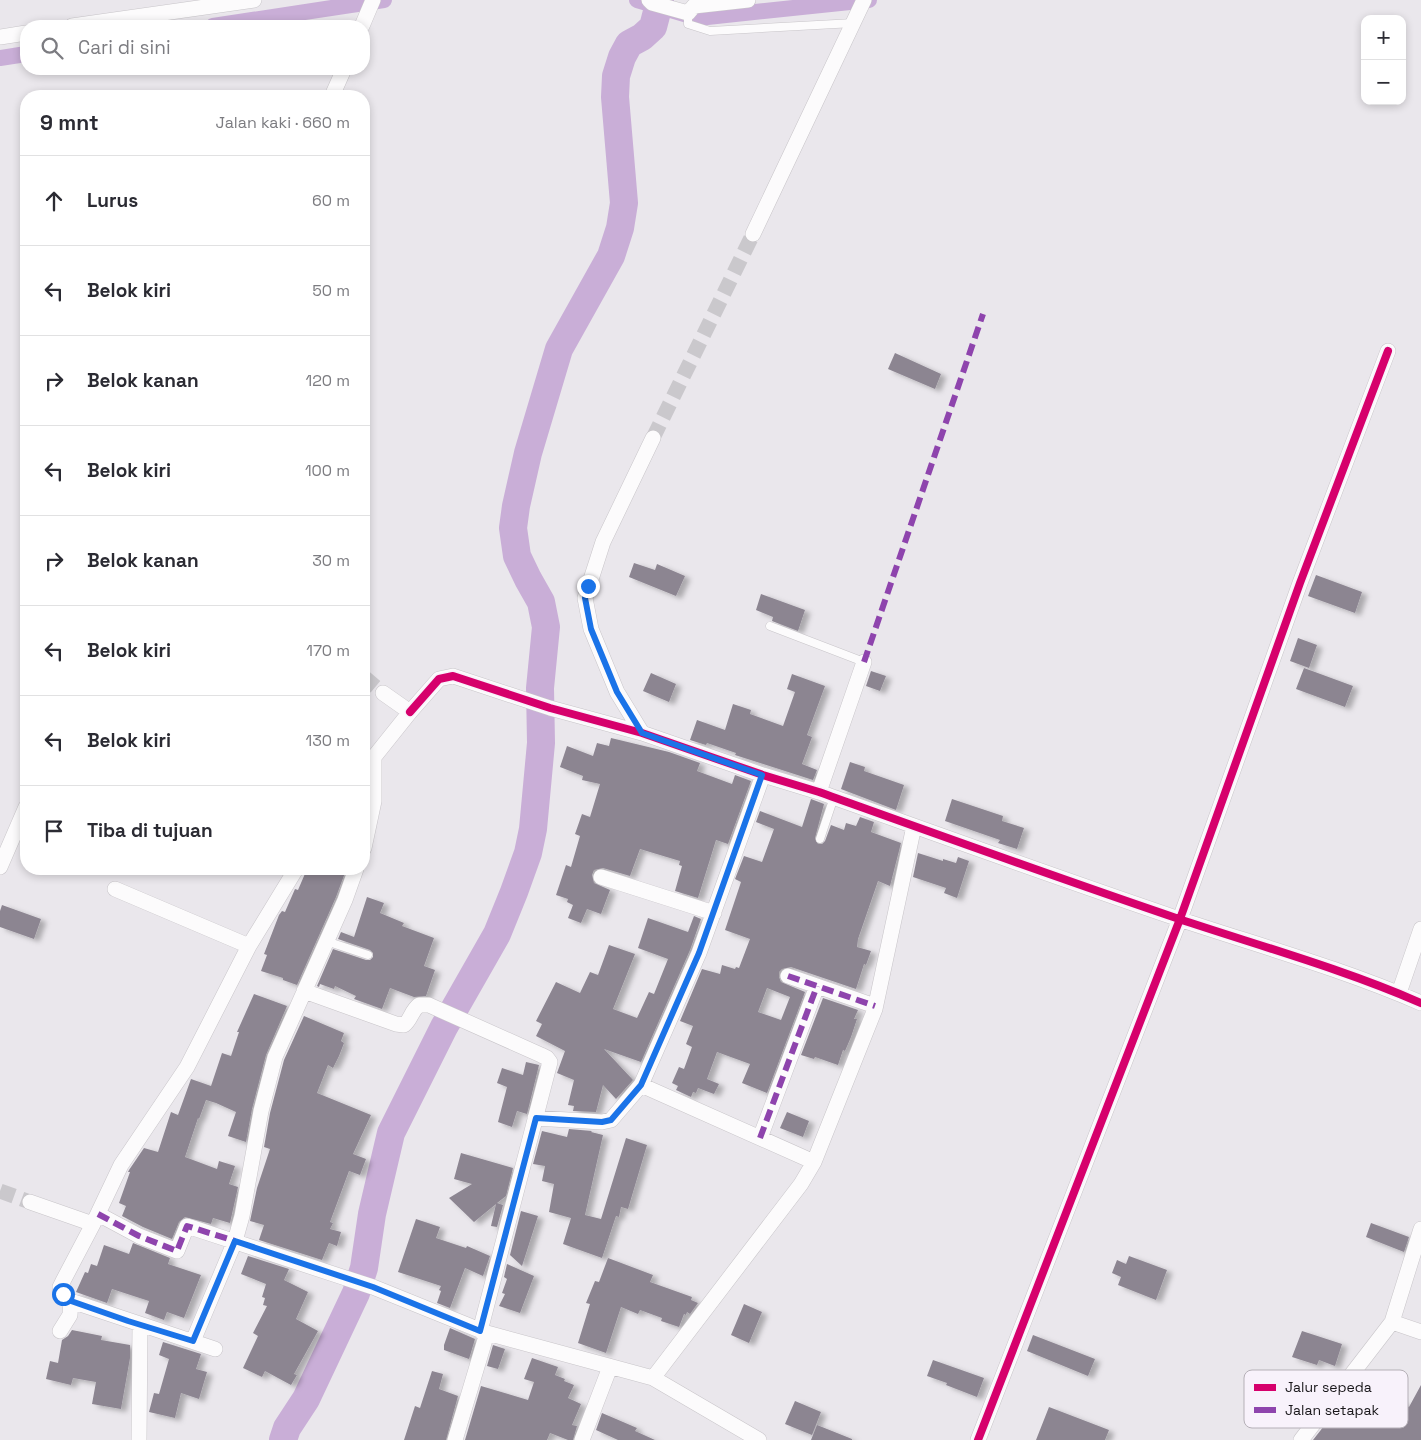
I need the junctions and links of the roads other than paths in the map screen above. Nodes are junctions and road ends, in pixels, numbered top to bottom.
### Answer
1 (254, 0) edge
2 (373, 0) edge
3 (649, 0) edge
4 (748, 0) edge
5 (860, 11) edge
6 (690, 14) junction
7 (114, 20) edge
8 (365, 20) edge
9 (20, 34) edge
10 (0, 37) edge
11 (341, 75) edge
12 (335, 90) edge
13 (753, 234) tunnel mouth
14 (1388, 352) dead end
15 (654, 438) tunnel mouth
16 (770, 626) dead end
17 (864, 662) joint
18 (383, 693) tunnel mouth
19 (410, 712) junction
20 (642, 733) junction
21 (374, 757) junction
22 (370, 763) edge
23 (762, 775) junction
24 (820, 792) junction
25 (834, 797) junction
26 (370, 820) edge
27 (20, 821) edge
28 (914, 826) junction
29 (820, 839) dead end
30 (0, 867) edge
31 (292, 875) edge
32 (354, 875) edge
33 (601, 876) dead end
34 (115, 889) dead end
35 (714, 913) junction
36 (1180, 919) junction
37 (1421, 929) edge
38 (326, 941) junction
39 (249, 946) junction
40 (368, 955) dead end
41 (788, 976) dead end
42 (817, 986) junction
43 (304, 991) junction
44 (1399, 993) junction
45 (1421, 1003) edge
46 (875, 1006) junction
47 (641, 1085) junction
48 (536, 1118) junction
49 (760, 1138) junction
50 (814, 1162) junction
51 (30, 1202) tunnel mouth
52 (95, 1219) junction
53 (1421, 1229) edge
54 (235, 1241) junction
55 (71, 1301) junction
56 (1392, 1322) junction
57 (140, 1325) junction
58 (60, 1331) dead end
59 (483, 1332) junction
60 (1421, 1332) edge
61 (193, 1341) junction
62 (215, 1349) dead end
63 (610, 1367) junction
64 (1355, 1370) edge
65 (653, 1378) junction
66 (1310, 1428) edge
67 (982, 1439) edge
68 (139, 1440) edge
69 (455, 1440) edge
70 (582, 1440) edge
71 (759, 1440) edge
72 (1301, 1440) edge

1 - 7 street
2 - 8 street
3 - 6 street
4 - 6 street
5 - 6 lane
5 - 13 street
9 - 10 street
11 - 12 street
14 - 36 street
15 - 20 street
16 - 17 lane
17 - 24 street
18 - 19 street
19 - 20 street
19 - 21 street
20 - 23 street
21 - 22 street
21 - 26 street
23 - 24 street
23 - 35 street
24 - 25 street
25 - 28 street
25 - 29 lane
27 - 30 street
28 - 36 street
28 - 46 street
31 - 39 street
32 - 38 street
33 - 35 street
34 - 39 street
35 - 47 street
36 - 44 street
36 - 67 street
37 - 44 street
38 - 40 lane
38 - 43 street
39 - 52 street
41 - 42 street
42 - 46 street
42 - 49 street
43 - 48 street
43 - 54 street
44 - 45 street
46 - 50 street
47 - 48 street
47 - 49 street
48 - 59 street
49 - 50 street
50 - 65 street
51 - 52 street
52 - 54 street
52 - 55 street
53 - 56 street
54 - 59 street
54 - 61 street
55 - 57 street
55 - 58 street
56 - 60 street
56 - 64 street
57 - 61 street
57 - 68 street
59 - 63 street
59 - 69 street
61 - 62 street
63 - 65 street
63 - 70 street
65 - 71 street
66 - 72 street

